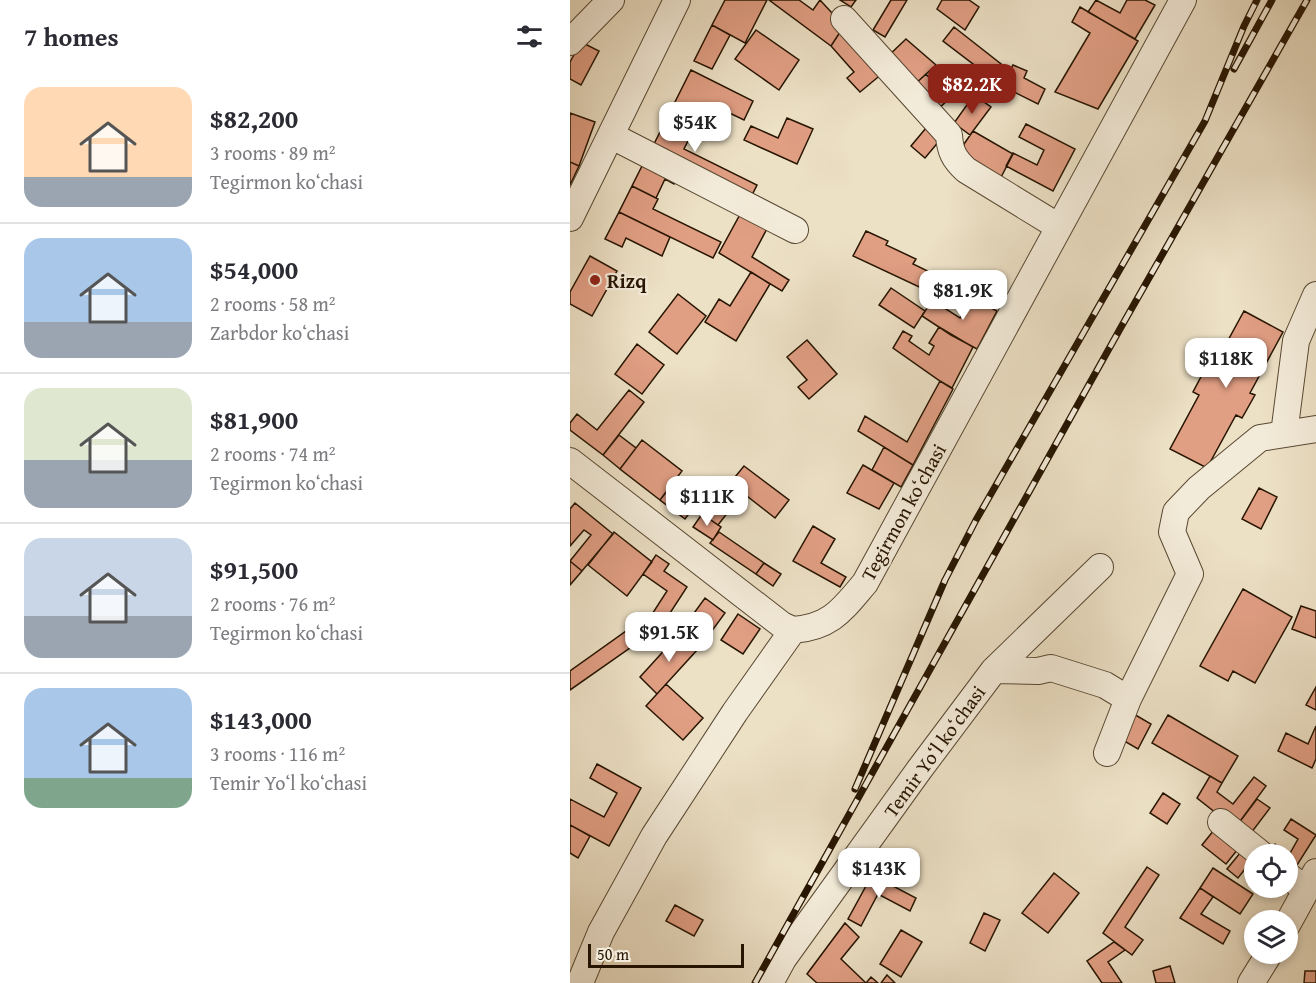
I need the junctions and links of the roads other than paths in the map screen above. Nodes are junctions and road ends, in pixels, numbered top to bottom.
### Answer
1 (611, 0) edge
2 (677, 0) edge
3 (1184, 0) edge
4 (844, 19) dead end
5 (570, 42) edge
6 (612, 136) junction
7 (570, 218) edge
8 (1059, 227) junction
9 (795, 230) dead end
10 (1316, 295) edge
11 (1316, 429) edge
12 (1284, 434) junction
13 (570, 461) edge
14 (1100, 567) dead end
15 (793, 630) junction
16 (994, 670) junction
17 (1128, 699) junction
18 (1107, 753) dead end
19 (1221, 822) dead end
20 (1248, 844) edge
21 (1303, 879) edge
22 (1292, 910) edge
23 (1263, 964) edge
24 (580, 983) edge
25 (770, 983) edge
26 (1251, 983) edge

1 - 5 street
2 - 6 street
3 - 8 street, Tegirmon koʻchasi
4 - 8 street
6 - 7 street
6 - 9 street
8 - 15 street, Tegirmon koʻchasi
10 - 12 street
11 - 12 street
12 - 17 street
13 - 15 street
14 - 16 street, Temir Yoʻl koʻchasi
15 - 24 street
16 - 17 street
16 - 25 street, Temir Yoʻl koʻchasi
17 - 18 street
19 - 20 street
21 - 22 street
23 - 26 street

